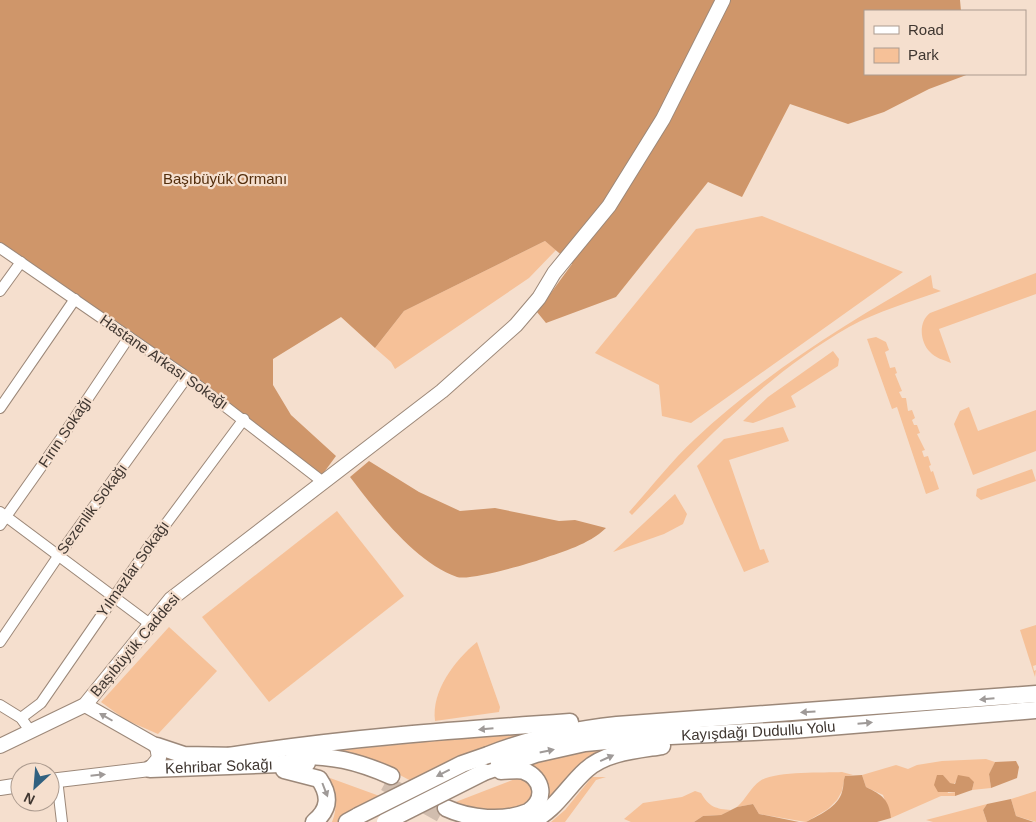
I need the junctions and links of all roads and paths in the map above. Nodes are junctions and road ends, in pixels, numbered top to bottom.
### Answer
1 (723, 0) edge
2 (0, 248) edge
3 (21, 262) junction
4 (0, 291) edge
5 (75, 300) junction
6 (129, 337) junction
7 (187, 377) junction
8 (0, 408) edge
9 (244, 419) junction
10 (328, 478) junction
11 (3, 514) edge
12 (0, 526) edge
13 (58, 554) junction
14 (113, 597) junction
15 (150, 624) junction
16 (0, 642) edge
17 (1036, 694) edge
18 (0, 705) edge
19 (85, 705) junction
20 (1036, 710) edge
21 (22, 718) junction
22 (692, 719) junction
23 (31, 732) junction
24 (741, 733) junction
25 (0, 746) edge
26 (157, 746) junction
27 (231, 761) junction
28 (150, 769) junction
29 (484, 772) junction
30 (60, 779) edge
31 (388, 779) tunnel mouth
32 (448, 815) tunnel mouth
33 (352, 819) edge
34 (314, 822) edge
35 (385, 822) edge
36 (530, 822) edge

1 - 10 main road, Başıbüyük Caddesi
2 - 3 street, Hastane Arkası Sokağı
3 - 4 street
3 - 5 street, Hastane Arkası Sokağı
5 - 6 street, Hastane Arkası Sokağı
5 - 8 street
6 - 7 street, Hastane Arkası Sokağı
6 - 11 street, Fırın Sokağı
7 - 9 street, Hastane Arkası Sokağı
7 - 13 street, Sezenlik Sokağı
9 - 10 street, Hastane Arkası Sokağı
9 - 14 street, Yılmazlar Sokağı
10 - 15 main road, Başıbüyük Caddesi
11 - 12 street, Fırın Sokağı
11 - 13 street
13 - 14 street
13 - 16 street, Sezenlik Sokağı
14 - 15 street
14 - 21 street, Yılmazlar Sokağı
15 - 19 main road, Başıbüyük Caddesi
17 -> 22 main road, Kayışdağı Dudullu Yolu
18 - 21 street
19 - 23 main road, Başıbüyük Caddesi
26 -> 19 main road
24 -> 20 main road, Kayışdağı Dudullu Yolu
21 - 23 street
22 -> 27 main road
22 -> 33 main road, Kayışdağı Dudullu Yolu, bridge
23 - 25 main road, Başıbüyük Caddesi
29 -> 24 main road, Kayışdağı Dudullu Yolu
36 -> 24 main road
26 - 27 main road
26 - 28 main road
27 - 28 main road, Kehribar Sokağı
27 - 31 main road
27 -> 34 main road
30 -> 28 main road, Kehribar Sokağı
29 - 32 main road
29 - 35 main road, Kayışdağı Dudullu Yolu, bridge

